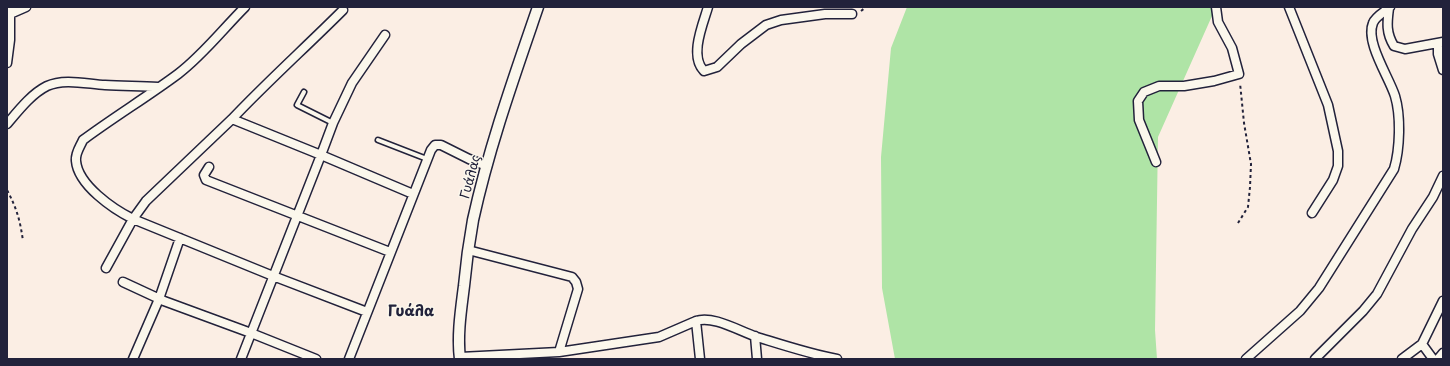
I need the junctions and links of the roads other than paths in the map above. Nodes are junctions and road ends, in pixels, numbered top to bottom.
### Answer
1 (26, 7) edge
2 (245, 7) edge
3 (538, 7) edge
4 (708, 7) edge
5 (1216, 7) edge
6 (1290, 7) edge
7 (1390, 8) edge
8 (342, 10) dead end
9 (10, 11) edge
10 (852, 14) dead end
11 (385, 35) dead end
12 (1441, 43) edge
13 (7, 63) edge
14 (1443, 70) edge
15 (158, 88) junction
16 (304, 92) dead end
17 (232, 119) junction
18 (333, 123) junction
19 (7, 124) edge
20 (378, 140) dead end
21 (321, 155) junction
22 (427, 159) junction
23 (1156, 162) dead end
24 (487, 166) junction
25 (209, 167) dead end
26 (1443, 176) edge
27 (413, 194) junction
28 (1312, 213) dead end
29 (297, 216) junction
30 (133, 219) junction
31 (180, 238) junction
32 (468, 250) junction
33 (390, 252) junction
34 (106, 268) dead end
35 (273, 276) junction
36 (123, 282) dead end
37 (159, 299) junction
38 (1443, 301) edge
39 (367, 312) junction
40 (696, 321) junction
41 (251, 333) junction
42 (755, 336) junction
43 (1422, 344) junction
44 (559, 352) junction
45 (1443, 353) edge
46 (135, 358) edge
47 (460, 358) edge
48 (823, 358) edge
49 (241, 359) edge
50 (316, 359) edge
51 (350, 359) edge
52 (700, 359) edge
53 (757, 359) edge
54 (837, 359) edge
55 (1246, 359) edge
56 (1315, 359) edge
57 (1402, 359) edge
58 (1433, 359) edge
59 (1438, 359) edge

1 - 9 street
2 - 15 street
3 - 24 street, Γυάλας
4 - 10 street
5 - 23 street
6 - 28 street
7 - 12 street
7 - 55 street
8 - 17 street
9 - 13 street
11 - 18 street
12 - 14 street
15 - 19 street
15 - 30 street
16 - 18 lane
17 - 21 street
17 - 30 street
18 - 21 street
20 - 22 lane
21 - 27 street
21 - 29 street
22 - 24 street
22 - 27 street
24 - 32 street, Γυάλας
25 - 29 street
26 - 56 street
27 - 33 street
29 - 33 street
29 - 35 street
30 - 31 street
30 - 34 street
31 - 35 street
31 - 37 street
32 - 44 street
32 - 47 street, Γυάλας
33 - 39 street
35 - 39 street
35 - 41 street
36 - 37 street
37 - 41 street
37 - 46 street
38 - 43 street
39 - 51 street
40 - 42 street
40 - 44 street
40 - 52 street
41 - 49 street
41 - 50 street
42 - 48 street
42 - 53 street
43 - 57 street
43 - 58 street
44 - 47 street
45 - 59 street
48 - 54 street

